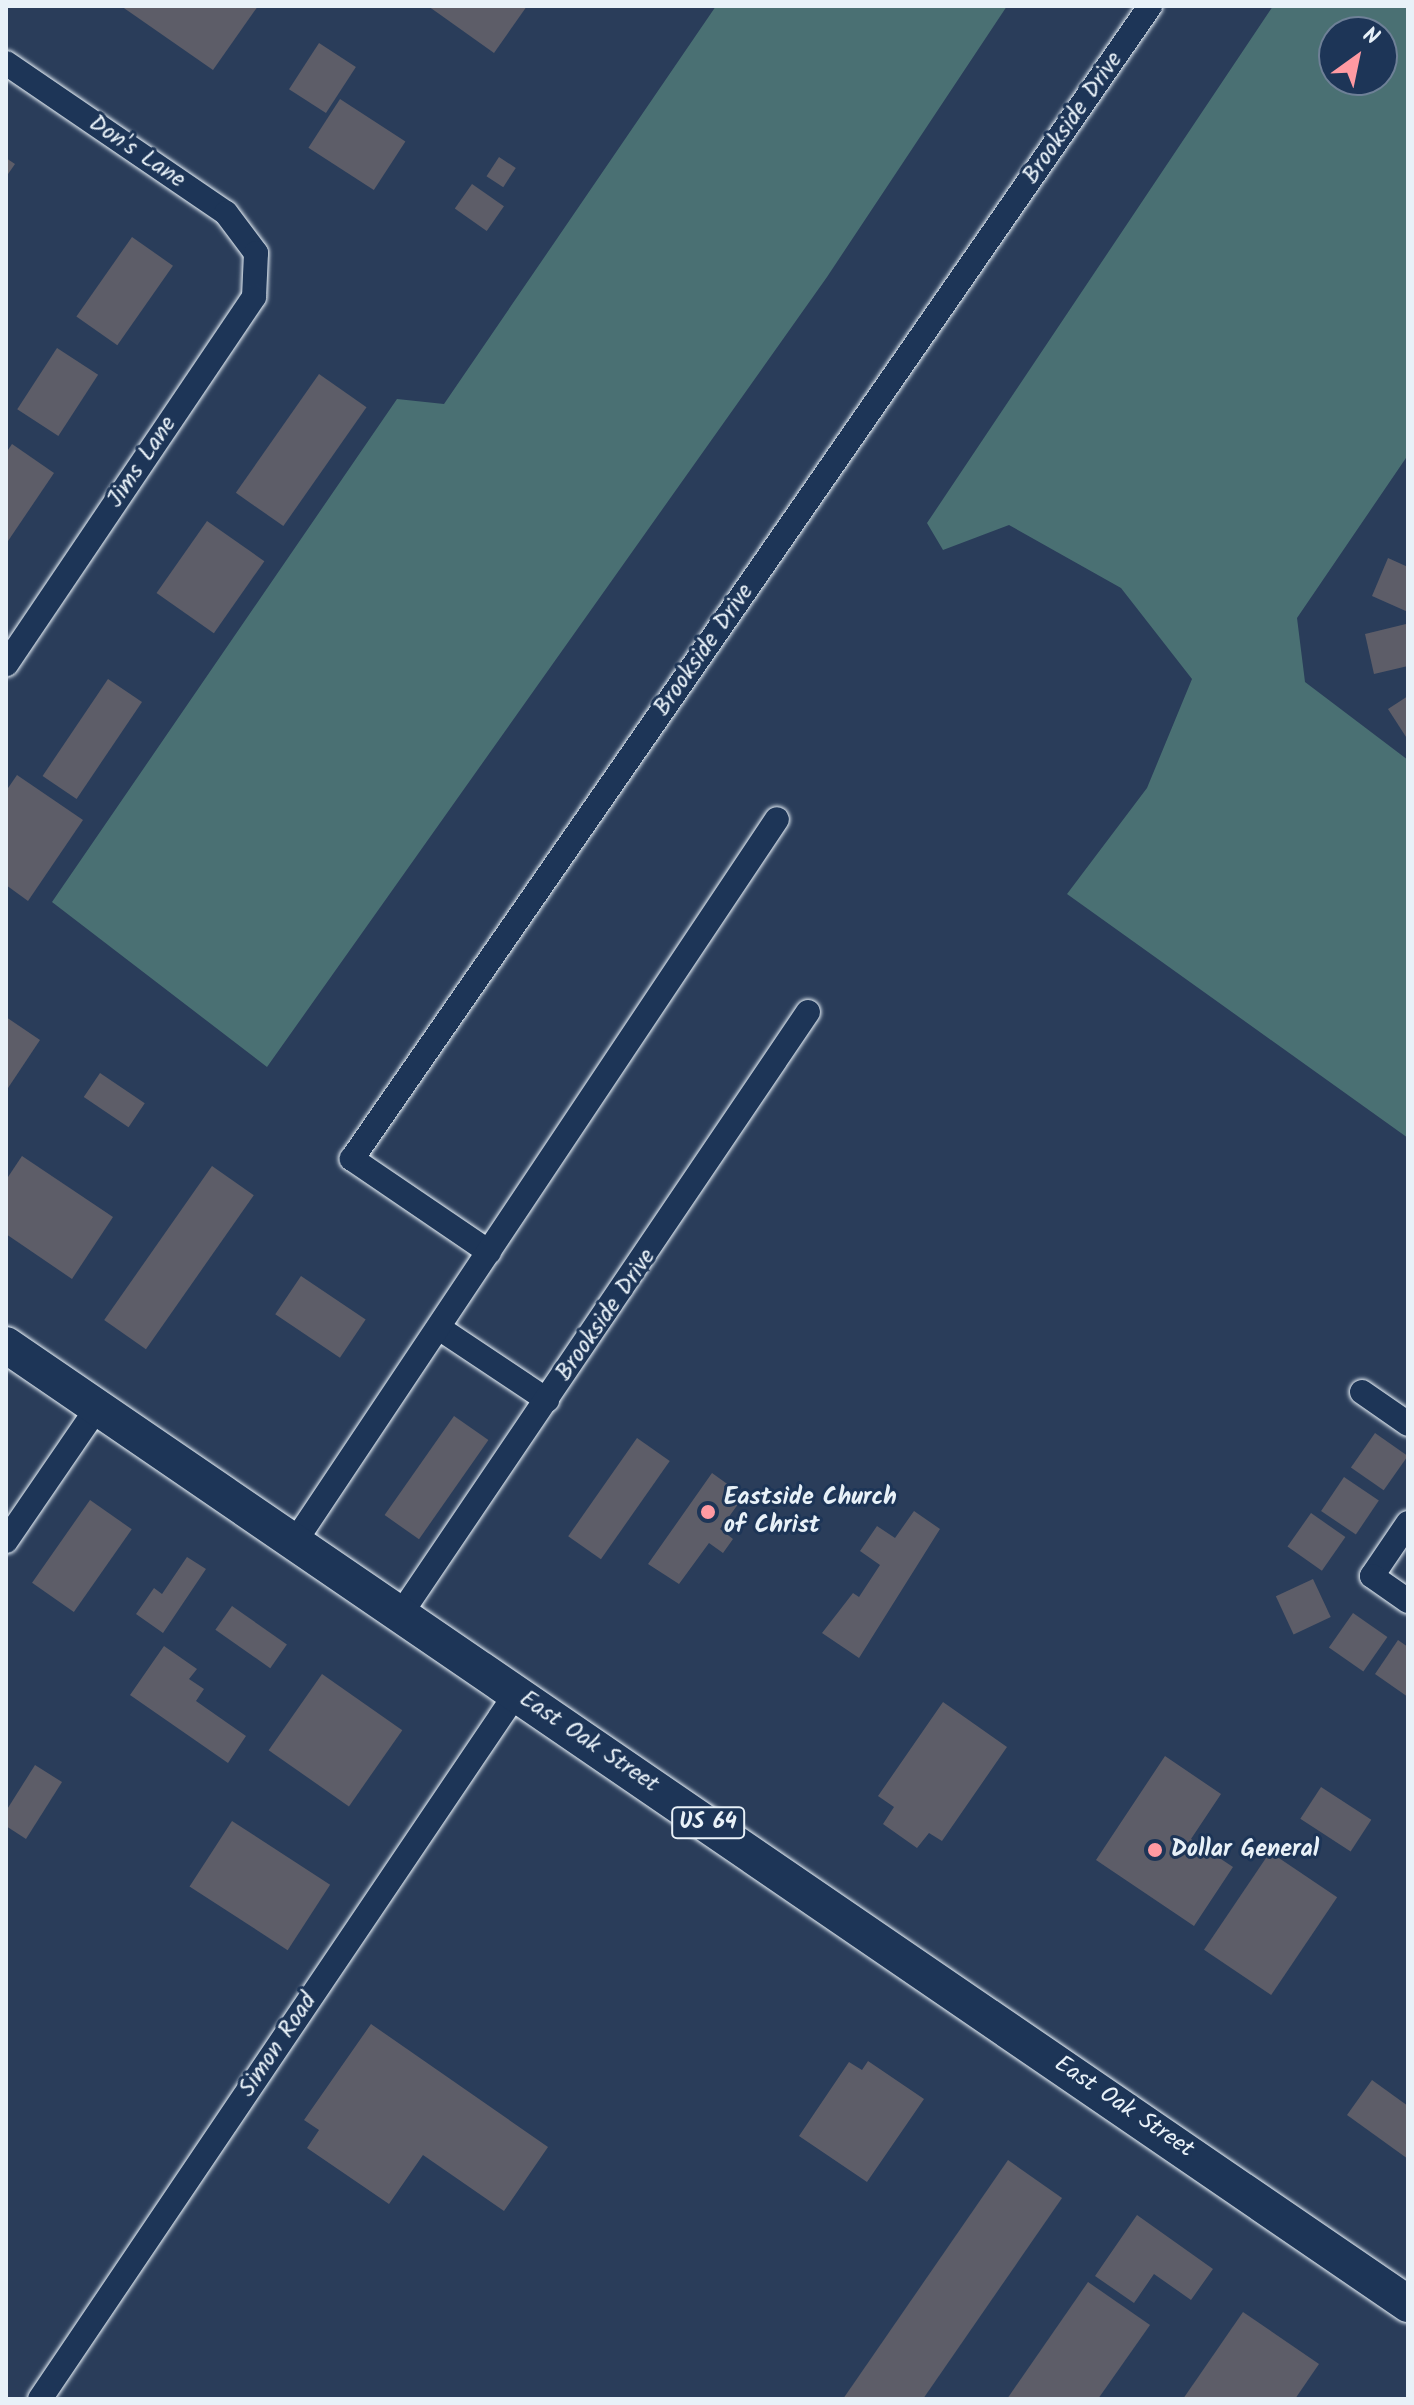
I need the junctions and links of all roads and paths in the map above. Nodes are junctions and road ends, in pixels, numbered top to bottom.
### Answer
1 (1150, 6) edge
2 (6, 63) edge
3 (256, 253) joint
4 (6, 664) edge
5 (777, 819) dead end
6 (808, 1012) dead end
7 (489, 1252) junction
8 (439, 1328) junction
9 (6, 1345) edge
10 (1362, 1392) dead end
11 (547, 1400) junction
12 (97, 1408) junction
13 (1408, 1424) edge
14 (1408, 1523) edge
15 (6, 1541) edge
16 (294, 1543) junction
17 (1408, 1601) edge
18 (400, 1615) junction
19 (517, 1692) junction
20 (1408, 2304) edge
21 (40, 2399) edge

1 - 7 street, Brookside Drive
2 - 3 street, Don's Lane
3 - 4 street, Jims Lane
5 - 7 street
6 - 11 street, Brookside Drive
7 - 8 street
8 - 11 street
8 - 16 street
9 - 12 highway, East Oak Street / US 64
10 - 13 street
11 - 18 street, Brookside Drive
12 - 15 street
12 - 16 highway, East Oak Street / US 64
14 - 17 street
16 - 18 highway, East Oak Street / US 64
18 - 19 highway, East Oak Street / US 64
19 - 20 highway, East Oak Street / US 64
19 - 21 street, Simon Road

